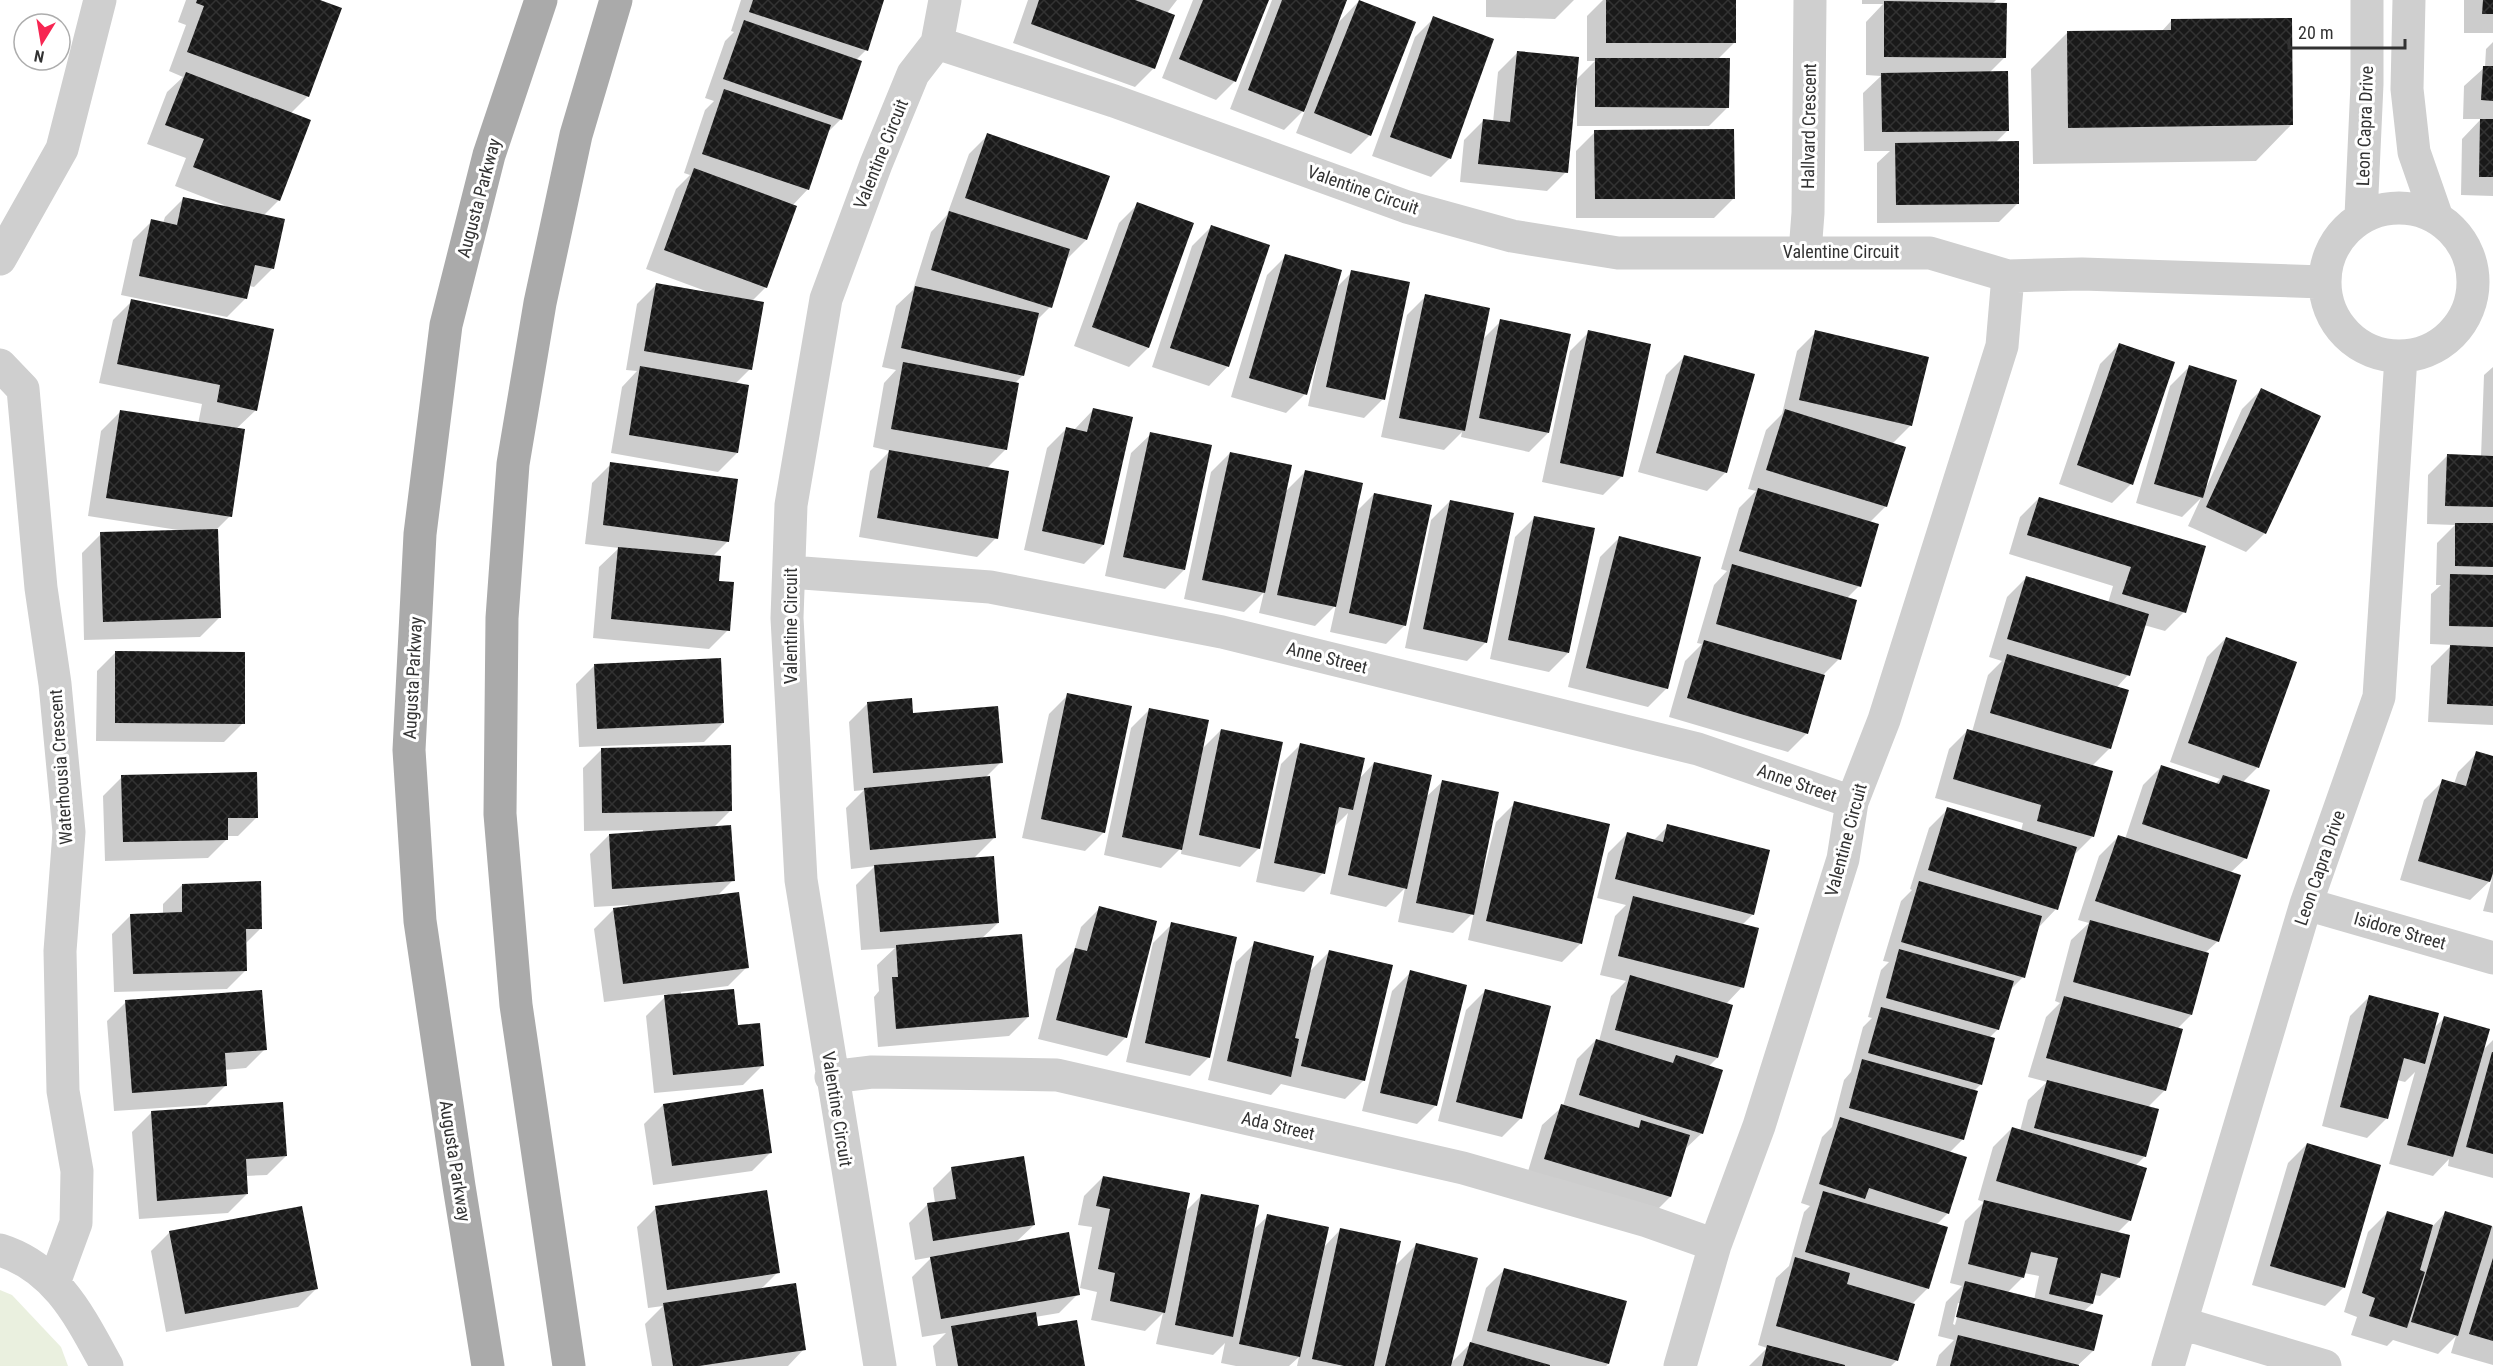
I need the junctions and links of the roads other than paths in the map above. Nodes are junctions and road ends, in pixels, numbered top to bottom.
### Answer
1 (100, 0) edge
2 (541, 0) edge
3 (616, 0) edge
4 (945, 0) edge
5 (1810, 0) edge
6 (2367, 0) edge
7 (2409, 0) edge
8 (937, 43) junction
9 (2436, 215) junction
10 (2361, 216) junction
11 (1805, 252) junction
12 (0, 258) edge
13 (2008, 276) junction
14 (2323, 282) junction
15 (2484, 282) edge
16 (2401, 357) junction
17 (0, 365) edge
18 (790, 572) junction
19 (1852, 802) junction
20 (2307, 904) junction
21 (2493, 958) edge
22 (831, 1077) junction
23 (1715, 1245) junction
24 (0, 1250) edge
25 (54, 1283) junction
26 (2181, 1323) junction
27 (107, 1366) edge
28 (488, 1366) edge
29 (569, 1366) edge
30 (880, 1366) edge
31 (1680, 1366) edge
32 (2168, 1366) edge
33 (2325, 1366) edge

1 - 12 street
2 - 28 main road, Augusta Parkway
3 - 29 main road
4 - 8 street
5 - 11 street, Hallvard Crescent
6 - 10 street, Leon Capra Drive
7 - 9 street
8 - 11 street, Valentine Circuit
8 - 18 street, Valentine Circuit
9 - 10 street
9 - 15 street
10 - 14 street
11 - 13 street, Valentine Circuit
13 - 14 street, Valentine Circuit
13 - 19 street, Valentine Circuit
14 - 16 street
15 - 16 street
16 - 20 street, Leon Capra Drive
17 - 25 street, Waterhousia Crescent
18 - 19 street, Anne Street
18 - 22 street, Valentine Circuit
19 - 23 street, Valentine Circuit
20 - 21 street, Isidore Street
20 - 26 street, Leon Capra Drive
22 - 23 street, Ada Street
22 - 30 street, Valentine Circuit
23 - 31 street, Valentine Circuit
24 - 25 street
25 - 27 street
26 - 32 street, Leon Capra Drive
26 - 33 street

